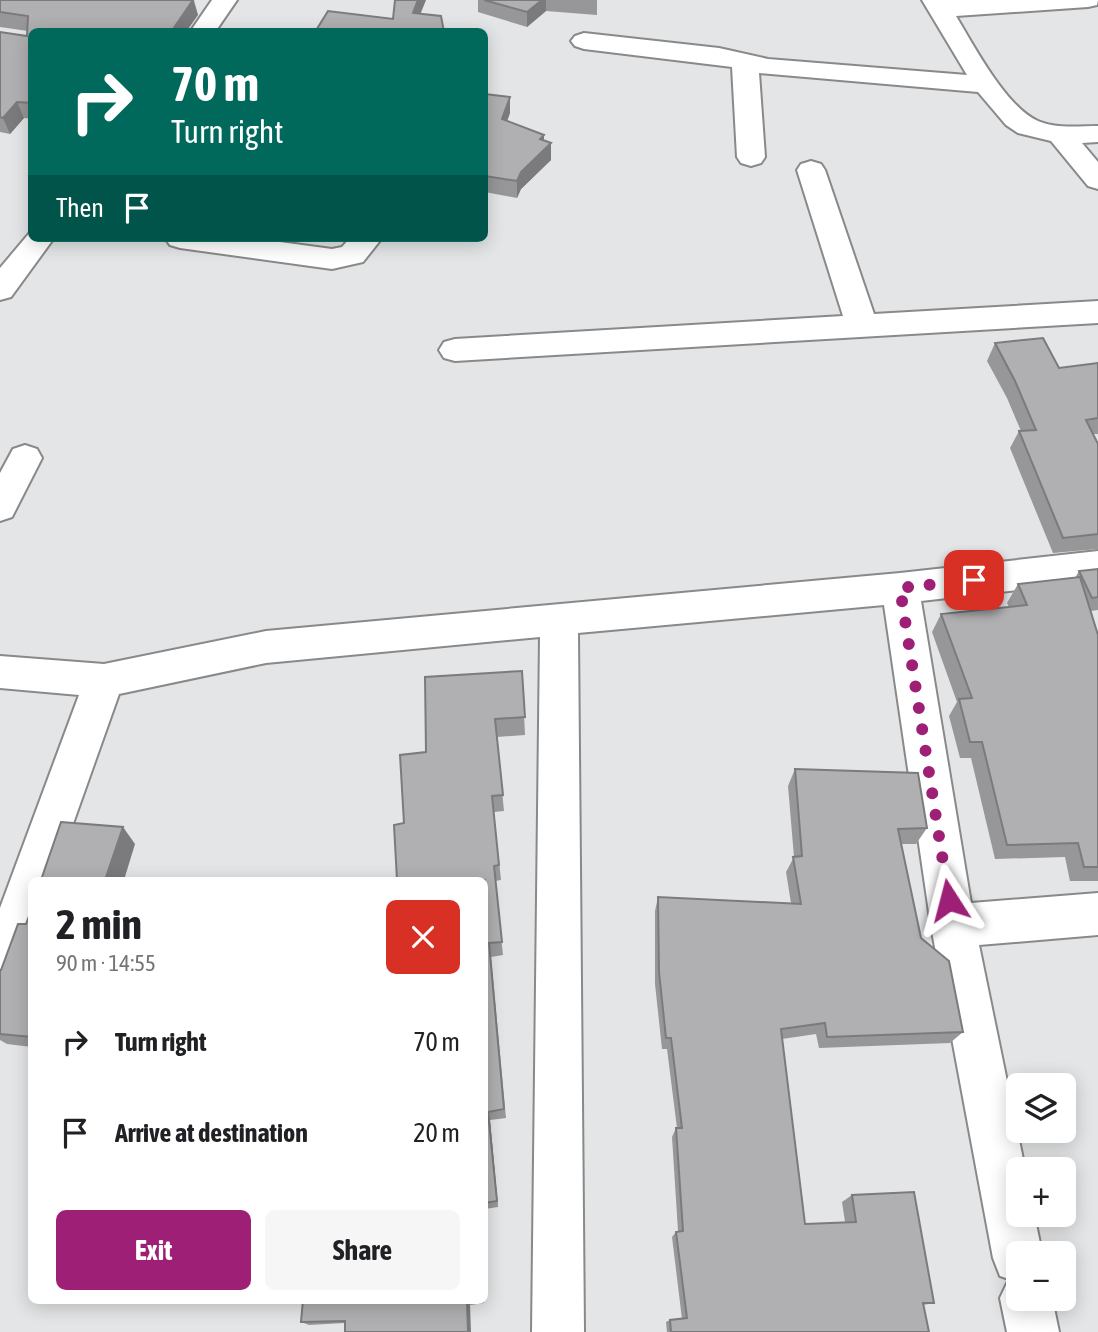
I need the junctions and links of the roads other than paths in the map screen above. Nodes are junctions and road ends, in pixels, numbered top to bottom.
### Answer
1 (225, 0) edge
2 (1088, 0) edge
3 (937, 5) edge
4 (205, 28) edge
5 (584, 41) dead end
6 (745, 61) junction
7 (988, 85) junction
8 (1098, 134) edge
9 (1061, 136) junction
10 (751, 157) dead end
11 (811, 170) dead end
12 (1098, 180) edge
13 (36, 242) edge
14 (209, 242) edge
15 (363, 242) edge
16 (0, 290) edge
17 (1098, 312) edge
18 (862, 326) junction
19 (455, 350) dead end
20 (25, 458) dead end
21 (0, 507) edge
22 (1098, 566) edge
23 (900, 588) junction
24 (559, 619) junction
25 (0, 672) edge
26 (104, 681) junction
27 (33, 877) edge
28 (28, 892) edge
29 (1098, 914) edge
30 (953, 926) junction
31 (0, 966) edge
32 (1015, 1241) edge
33 (1029, 1311) edge
34 (558, 1332) edge
35 (1033, 1332) edge

1 - 4 street
2 - 3 street
3 - 7 street
5 - 6 street
6 - 7 street
6 - 10 street
7 - 9 street
8 - 9 street
9 - 12 street
11 - 18 street
13 - 16 street
14 - 15 street
17 - 18 street
18 - 19 street
20 - 21 street
22 - 23 street
23 - 24 street
23 - 30 street
24 - 26 street
24 - 34 street
25 - 26 street
26 - 27 street
28 - 31 street
29 - 30 street
30 - 32 street
33 - 35 street

